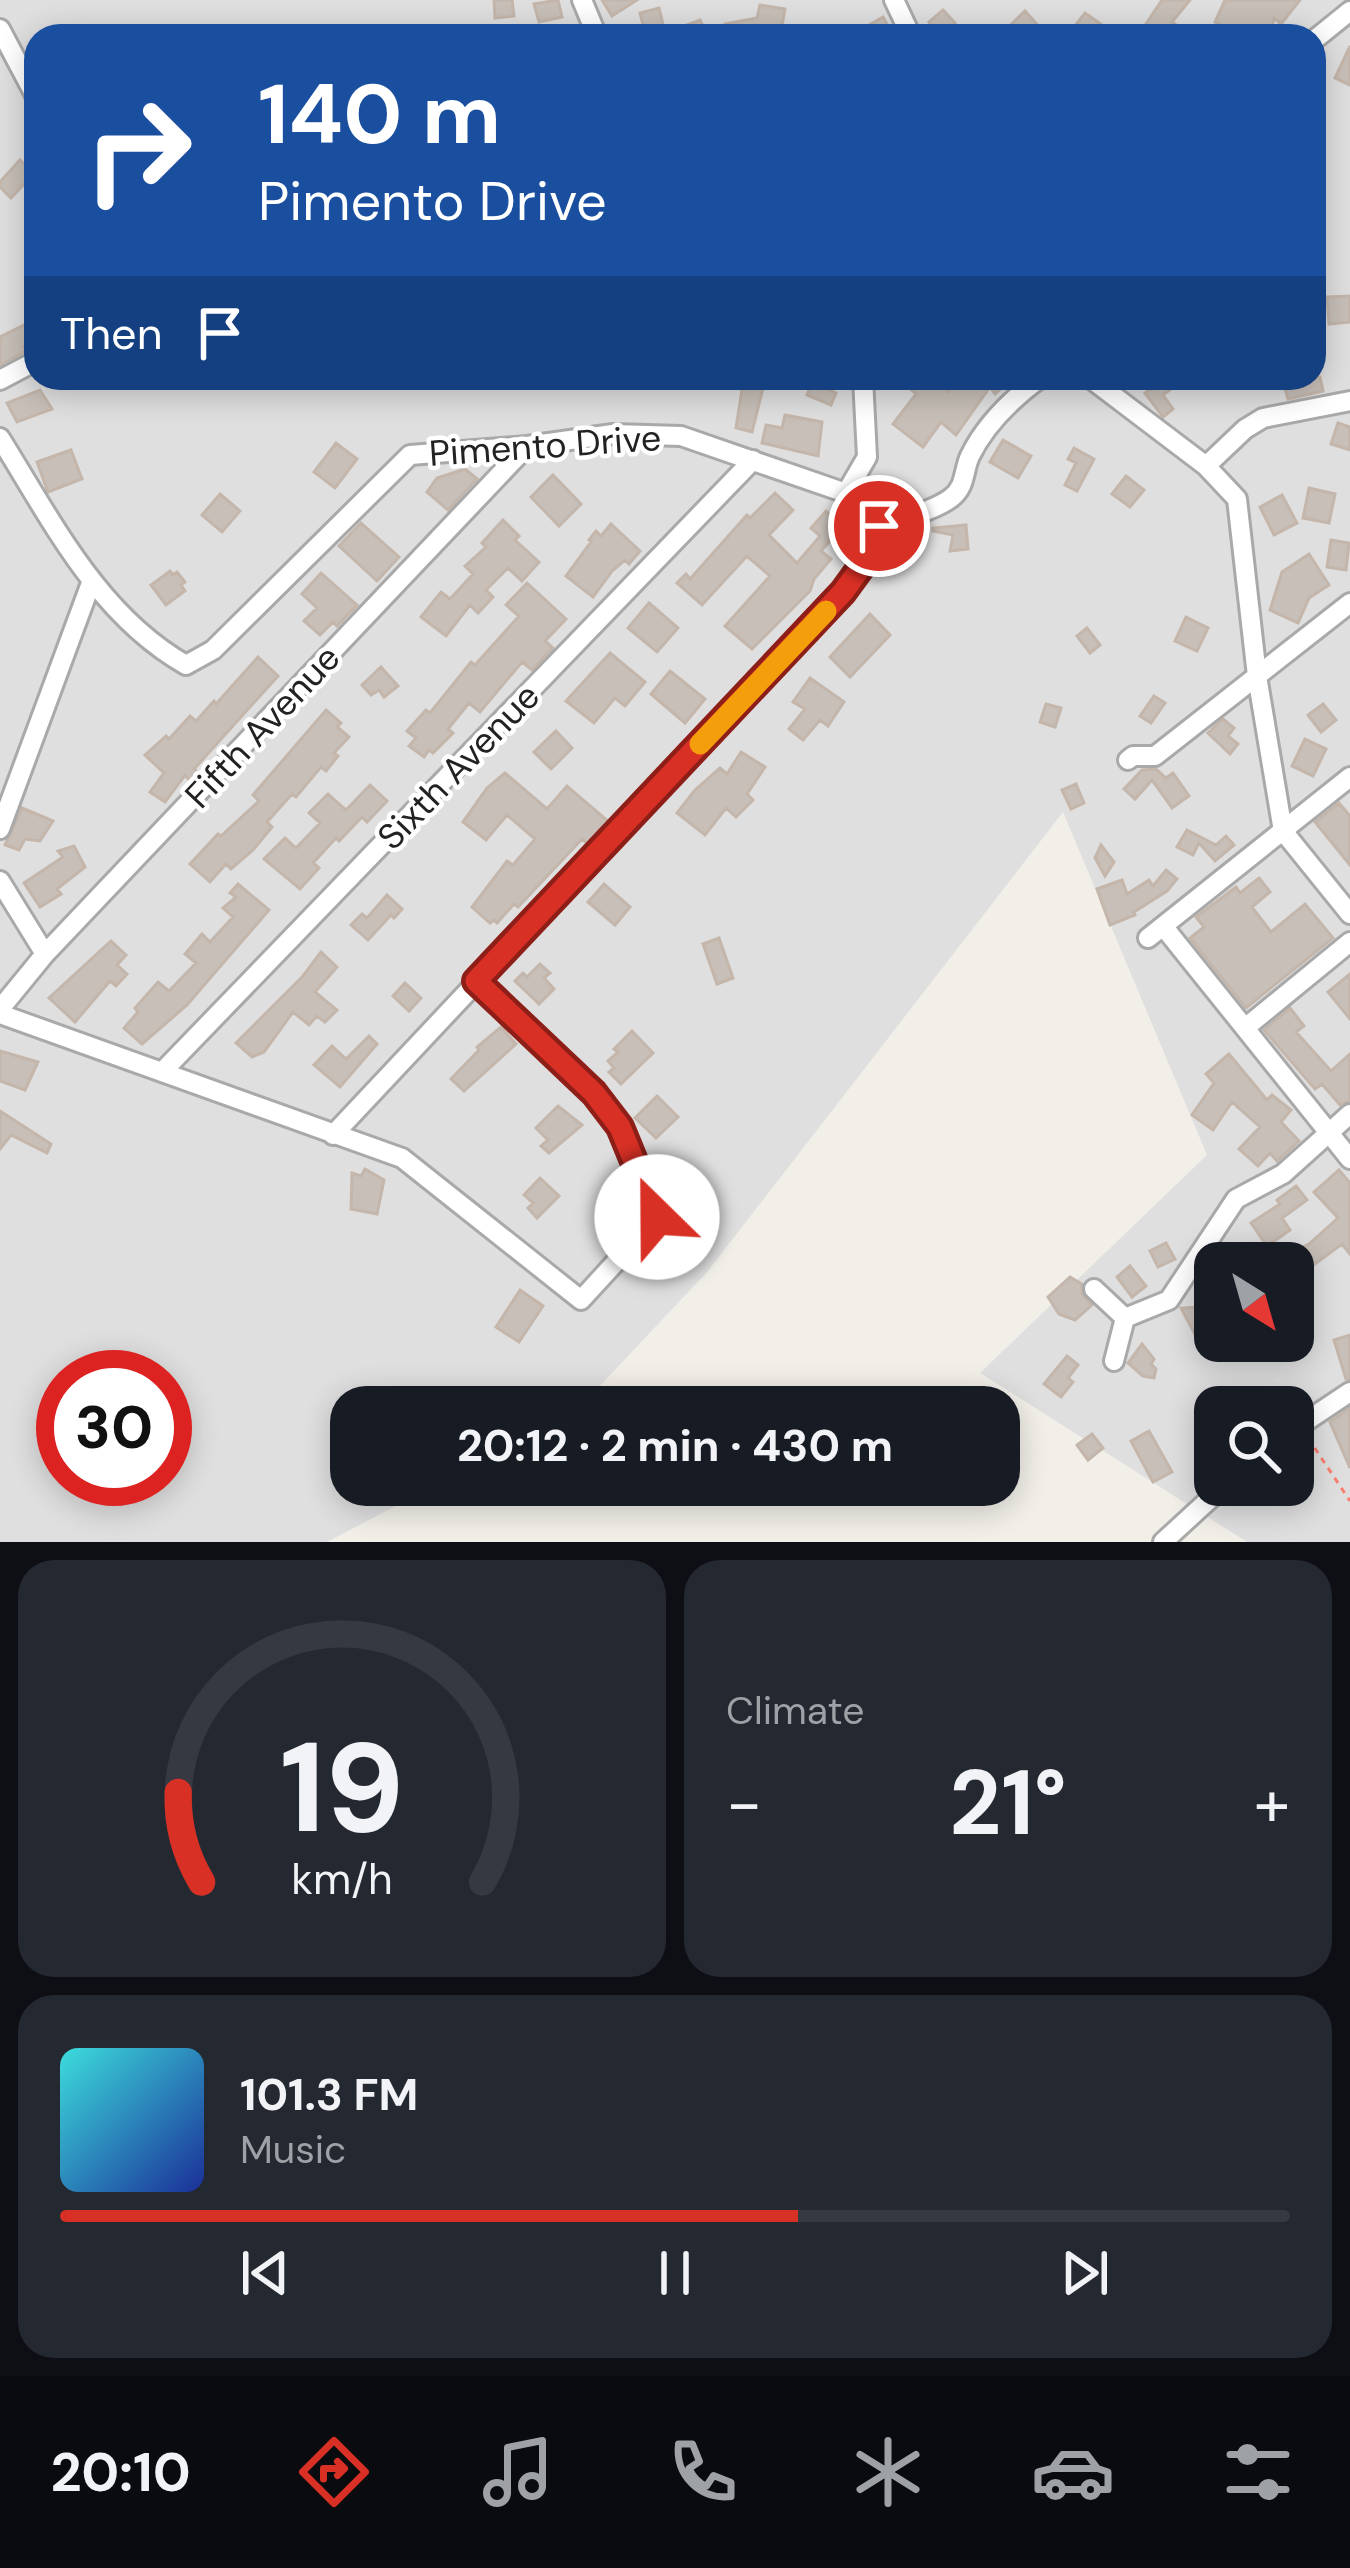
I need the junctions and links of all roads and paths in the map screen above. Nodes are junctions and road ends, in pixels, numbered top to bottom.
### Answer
1 (1350, 11) edge
2 (0, 29) edge
3 (1326, 30) edge
4 (24, 74) edge
5 (864, 390) edge
6 (1024, 390) edge
7 (1106, 390) edge
8 (1350, 401) edge
9 (0, 438) edge
10 (527, 446) junction
11 (753, 460) junction
12 (1206, 466) junction
13 (846, 493) junction
14 (879, 526) junction
15 (91, 583) junction
16 (1350, 603) edge
17 (1257, 676) junction
18 (1128, 760) dead end
19 (1350, 777) edge
20 (0, 830) edge
21 (1283, 831) junction
22 (0, 881) edge
23 (1350, 914) edge
24 (1350, 942) edge
25 (45, 955) junction
26 (476, 981) junction
27 (0, 1011) edge
28 (1245, 1028) junction
29 (162, 1072) junction
30 (1350, 1114) edge
31 (1328, 1132) junction
32 (333, 1135) junction
33 (1350, 1159) edge
34 (1094, 1289) dead end
35 (1125, 1318) junction
36 (1114, 1360) dead end
37 (1350, 1392) edge
38 (1314, 1416) edge
39 (1314, 1453) edge
40 (1350, 1502) edge
41 (1202, 1506) edge
42 (1163, 1542) edge

1 - 3 street
2 - 4 street
5 - 13 street
6 - 14 street
7 - 12 street
8 - 12 street
9 - 15 street, Pimento Drive
10 - 11 street, Pimento Drive
10 - 15 street, Pimento Drive
10 - 25 street, Fifth Avenue
11 - 13 street, Pimento Drive
11 - 29 street, Sixth Avenue
12 - 17 street
13 - 14 street, Pimento Drive
14 - 26 street
15 - 20 street
16 - 17 street
17 - 18 street
17 - 21 street
19 - 21 street
21 - 23 street
21 - 28 street
22 - 25 street
24 - 28 street
25 - 27 street, Fifth Avenue
26 - 32 street
26 - 32 street
27 - 29 street
28 - 31 street
29 - 32 street
30 - 31 street
31 - 33 street
31 - 35 street
34 - 35 street
35 - 36 street
37 - 38 street
39 - 40 path
41 - 42 street

